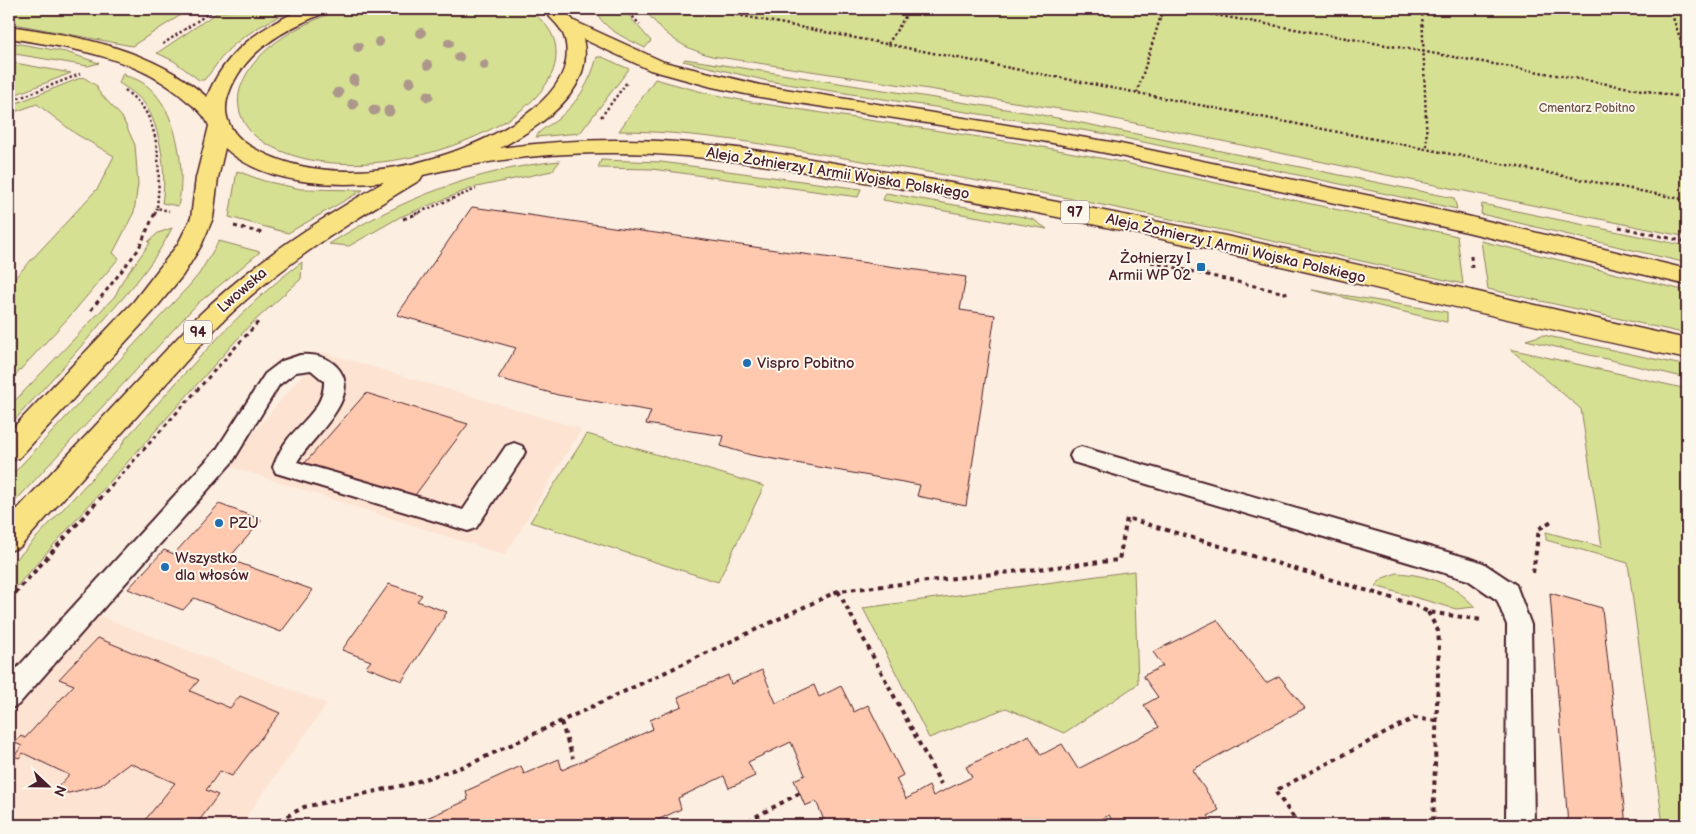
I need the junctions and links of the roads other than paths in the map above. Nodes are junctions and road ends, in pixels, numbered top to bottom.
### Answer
1 (318, 9) edge
2 (552, 9) edge
3 (569, 25) junction
4 (9, 32) edge
5 (218, 121) junction
6 (453, 160) junction
7 (424, 168) junction
8 (1687, 277) edge
9 (1687, 349) edge
10 (9, 450) edge
11 (514, 452) dead end
12 (1082, 456) dead end
13 (9, 538) edge
14 (9, 696) edge
15 (1520, 825) edge

1 - 5 main road
2 - 3 main road
3 - 6 main road, 94
3 - 8 main road
4 - 5 main road, 94
5 - 7 main road, 94
5 - 10 main road
6 - 7 main road, 94
6 - 9 main road, Aleja Żołnierzy I Armii Wojska Polskiego / 97
7 - 13 main road, Lwowska / 94
11 - 14 lane
12 - 15 lane

